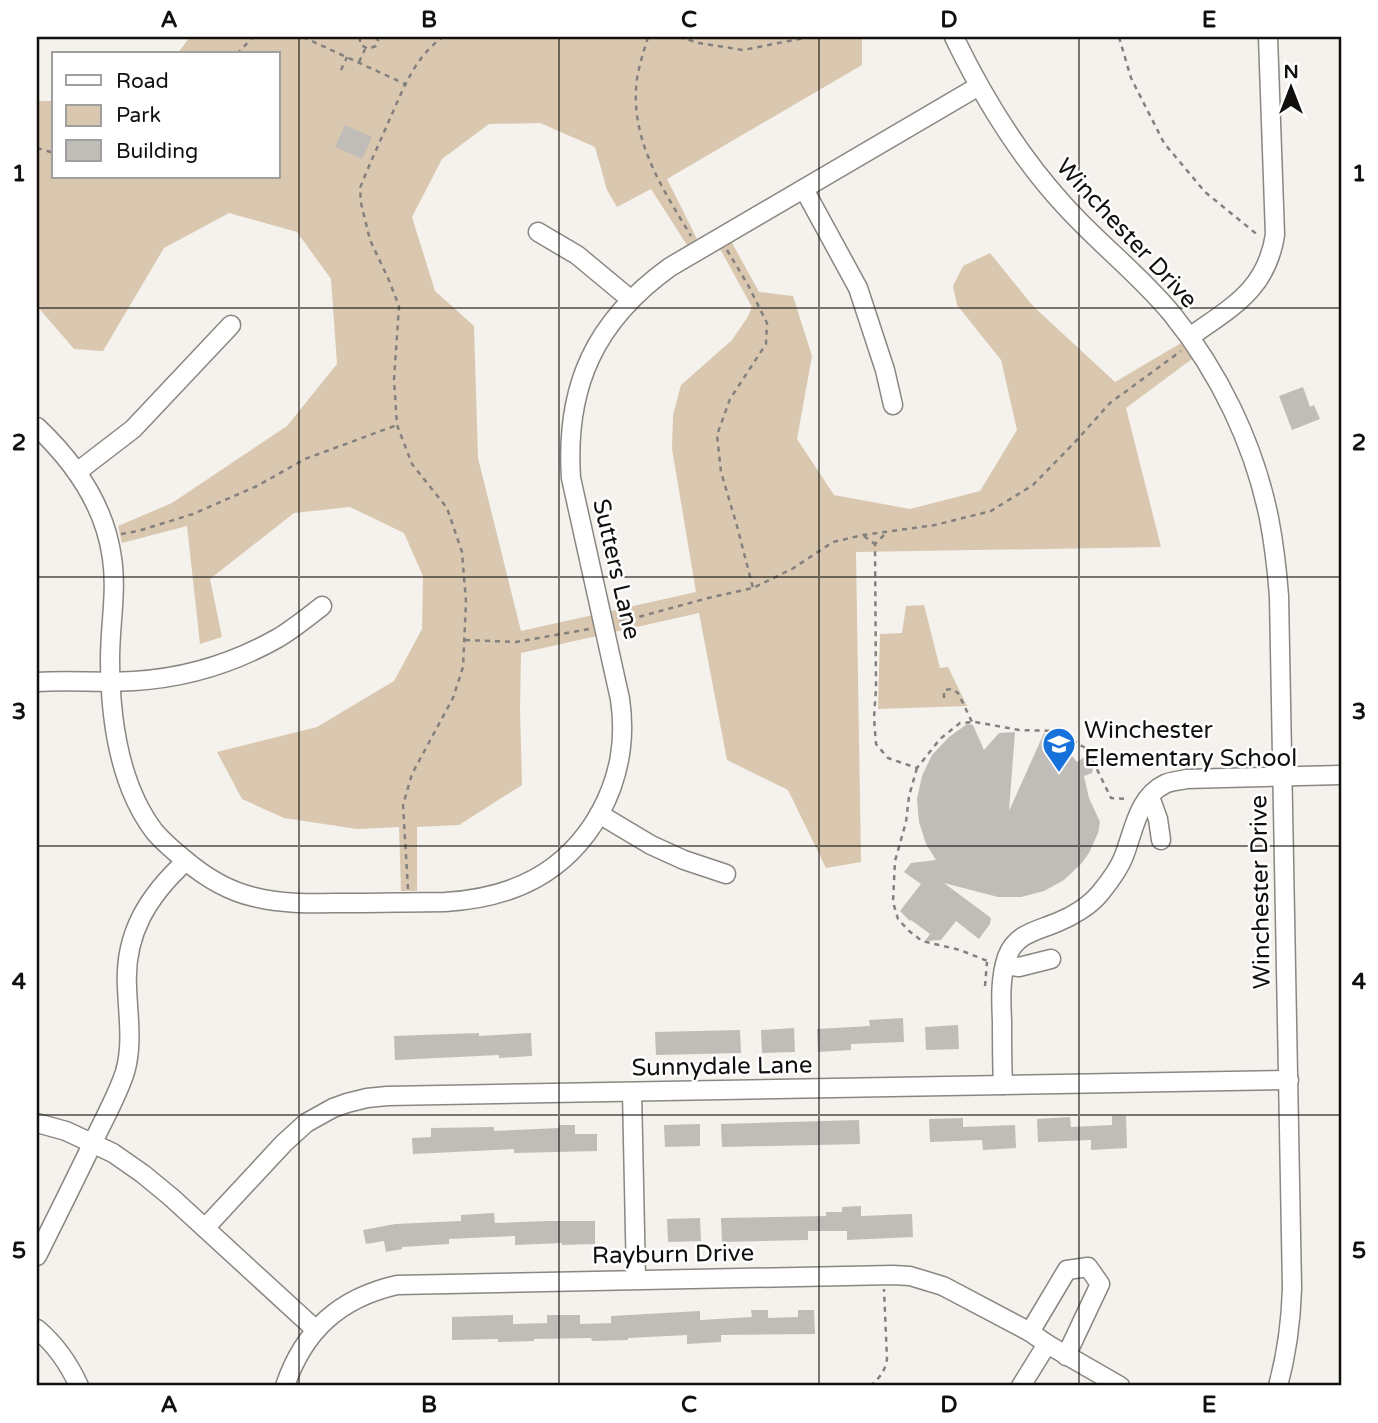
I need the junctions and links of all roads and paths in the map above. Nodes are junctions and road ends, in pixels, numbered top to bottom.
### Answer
1 (253, 37) edge
2 (303, 37) edge
3 (360, 37) edge
4 (377, 37) edge
5 (443, 37) edge
6 (648, 37) edge
7 (679, 37) edge
8 (809, 37) edge
9 (954, 37) edge
10 (1119, 37) edge
11 (1268, 37) edge
12 (365, 49) junction
13 (239, 52) edge
14 (347, 57) junction
15 (359, 62) junction
16 (341, 70) dead end
17 (406, 84) junction
18 (979, 86) junction
19 (804, 189) junction
20 (538, 232) dead end
21 (710, 243) junction
22 (1273, 247) junction
23 (630, 299) junction
24 (231, 325) dead end
25 (1191, 340) junction
26 (893, 405) dead end
27 (397, 425) junction
28 (37, 427) edge
29 (77, 472) junction
30 (887, 533) junction
31 (863, 535) junction
32 (107, 537) junction
33 (875, 544) junction
34 (753, 589) junction
35 (322, 606) dead end
36 (604, 626) junction
37 (465, 640) junction
38 (37, 681) edge
39 (111, 681) junction
40 (944, 698) dead end
41 (972, 722) junction
42 (917, 768) junction
43 (1341, 775) edge
44 (1283, 777) junction
45 (1146, 802) junction
46 (599, 814) junction
47 (1161, 840) dead end
48 (186, 861) junction
49 (726, 874) dead end
50 (409, 902) junction
51 (1051, 959) dead end
52 (1005, 965) junction
53 (1289, 1080) junction
54 (1003, 1085) junction
55 (632, 1092) junction
56 (37, 1123) edge
57 (92, 1144) junction
58 (205, 1228) junction
59 (37, 1256) edge
60 (883, 1275) junction
61 (635, 1279) junction
62 (37, 1329) edge
63 (316, 1330) junction
64 (1030, 1332) junction
65 (1047, 1345) junction
66 (1066, 1356) junction
67 (79, 1386) edge
68 (285, 1386) edge
69 (870, 1386) edge
70 (1021, 1386) edge
71 (1121, 1386) edge
72 (1278, 1386) edge

1 - 13 path
2 - 14 path
3 - 12 path
4 - 12 path
5 - 17 path
6 - 21 path
7 - 8 path
9 - 18 street, Winchester Drive
10 - 22 path
11 - 22 street
12 - 15 path
14 - 15 path
14 - 16 path
15 - 17 path
17 - 27 path
18 - 19 street, Sutters Lane
18 - 25 street, Winchester Drive
19 - 21 street, Sutters Lane
19 - 26 street
20 - 23 street
21 - 23 street, Sutters Lane
21 - 34 path
22 - 25 street
23 - 36 street, Sutters Lane
24 - 29 street
25 - 30 path
25 - 44 street, Winchester Drive
27 - 32 path
27 - 37 path
28 - 29 street, Sutters Lane
29 - 32 street, Sutters Lane
30 - 31 path
30 - 33 path
31 - 33 path
31 - 34 path
32 - 39 street, Sutters Lane
33 - 42 path
34 - 36 path
35 - 39 street
36 - 37 path
36 - 46 street, Sutters Lane
37 - 50 path
38 - 39 street
39 - 48 street, Sutters Lane
40 - 41 path
41 - 42 path
41 - 45 path
42 - 52 path
43 - 44 street
44 - 45 street
44 - 53 street, Winchester Drive
45 - 47 street
45 - 52 street
46 - 49 street
46 - 50 street, Sutters Lane
48 - 50 street, Sutters Lane
48 - 57 street
51 - 52 street
52 - 54 street
53 - 54 street, Sunnydale Lane
53 - 72 street, Winchester Drive
54 - 55 street, Sunnydale Lane
55 - 58 street, Sunnydale Lane
55 - 61 street
56 - 57 street
57 - 58 street
57 - 59 street
58 - 63 street
60 - 61 street, Rayburn Drive
60 - 64 street, Rayburn Drive
60 - 69 path
61 - 63 street, Rayburn Drive
62 - 67 street
63 - 68 street, Rayburn Drive
64 - 65 street, Rayburn Drive
64 - 66 street
65 - 66 street, Rayburn Drive
65 - 70 street
66 - 71 street, Rayburn Drive

